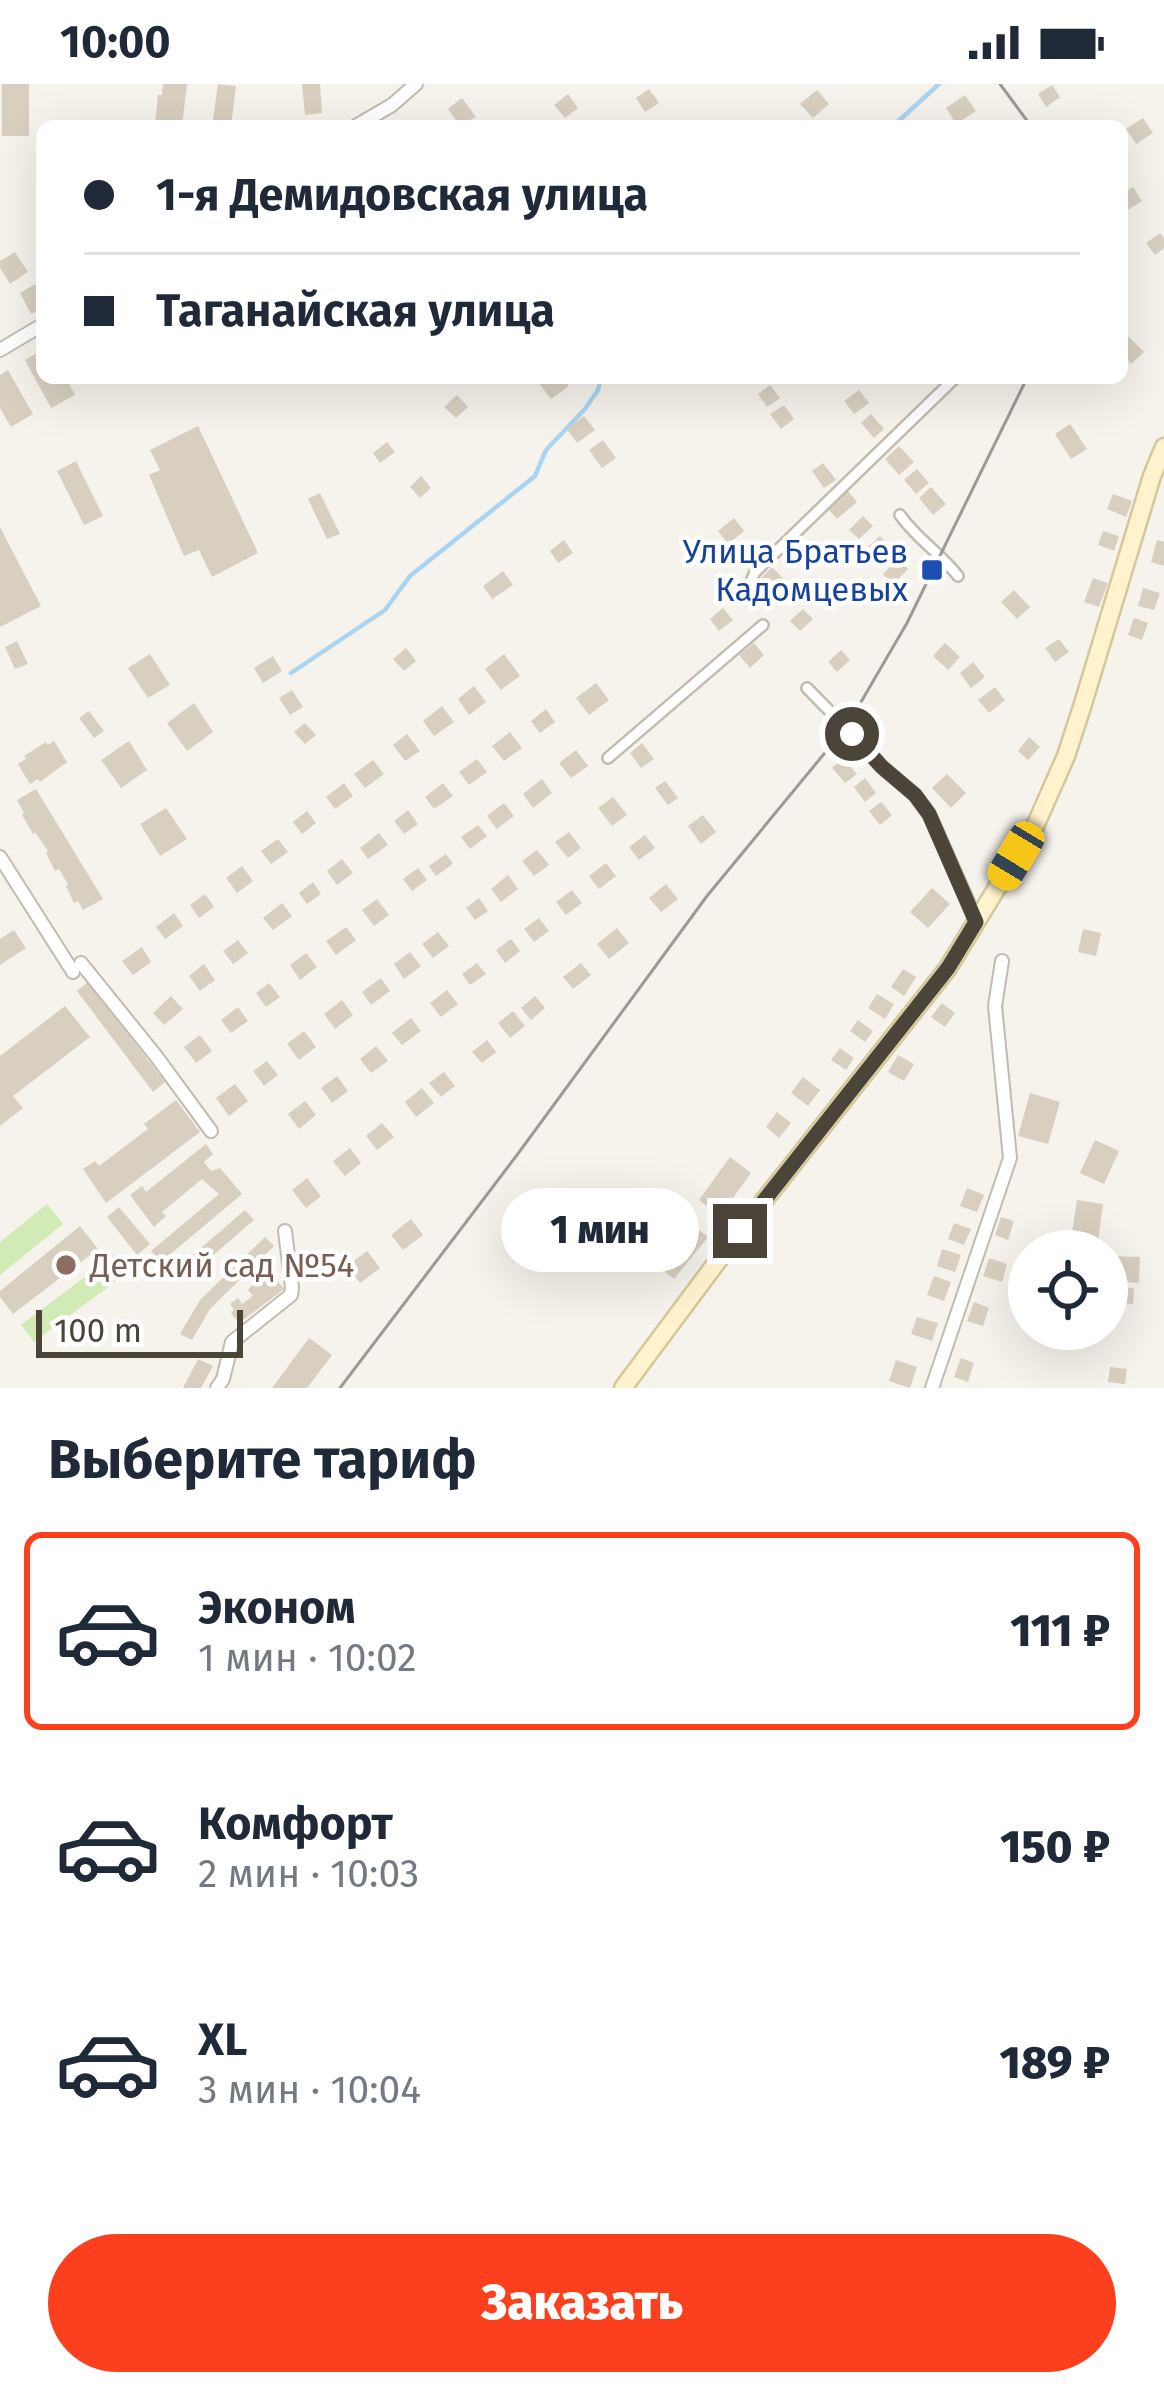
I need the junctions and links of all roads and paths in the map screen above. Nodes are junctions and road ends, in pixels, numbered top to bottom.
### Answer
1 (416, 84) edge
2 (366, 120) edge
3 (36, 329) edge
4 (0, 350) edge
5 (950, 384) edge
6 (1164, 447) edge
7 (900, 515) dead end
8 (958, 576) dead end
9 (749, 586) dead end
10 (763, 625) dead end
11 (807, 688) dead end
12 (852, 734) joint
13 (608, 758) dead end
14 (0, 857) edge
15 (976, 922) junction
16 (1003, 962) dead end
17 (211, 1131) dead end
18 (285, 1231) dead end
19 (218, 1388) edge
20 (623, 1388) edge
21 (932, 1388) edge

1 - 2 street
3 - 4 street
5 - 9 street
6 - 15 main road
7 - 8 street
10 - 13 street
11 - 12 street
12 - 15 street
14 - 17 street
15 - 20 main road
16 - 21 street
18 - 19 street

